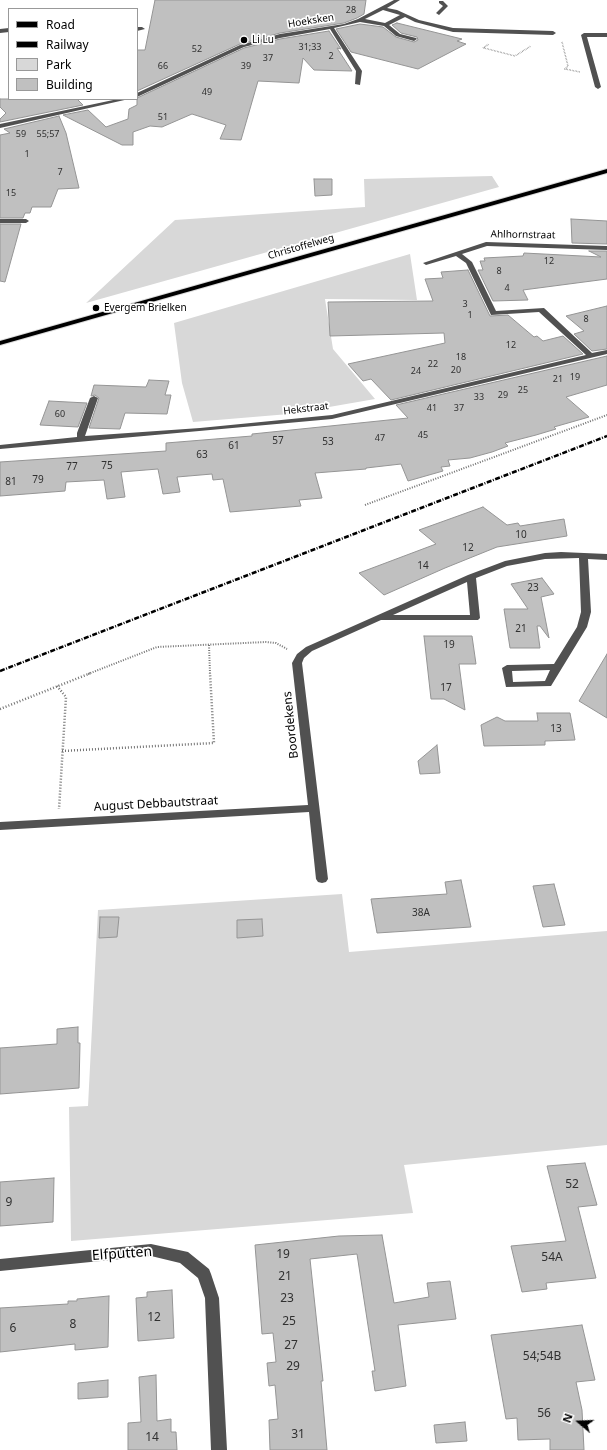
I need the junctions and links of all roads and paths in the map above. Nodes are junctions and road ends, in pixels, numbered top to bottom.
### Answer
1 (398, 0) edge
2 (441, 2) dead end
3 (382, 8) junction
4 (439, 13) dead end
5 (405, 15) junction
6 (360, 20) junction
7 (386, 25) junction
8 (331, 28) junction
9 (553, 33) joint
10 (607, 35) edge
11 (414, 39) dead end
12 (532, 46) dead end
13 (483, 48) dead end
14 (594, 76) junction
15 (358, 84) dead end
16 (598, 87) dead end
17 (138, 95) edge
18 (121, 100) edge
19 (0, 126) edge
20 (607, 171) edge
21 (0, 221) edge
22 (26, 221) dead end
23 (607, 248) edge
24 (457, 254) junction
25 (426, 263) dead end
26 (0, 343) edge
27 (607, 352) edge
28 (591, 356) junction
29 (94, 398) dead end
30 (607, 415) edge
31 (81, 439) junction
32 (0, 447) edge
33 (365, 505) dead end
34 (583, 556) junction
35 (607, 557) edge
36 (471, 577) junction
37 (378, 618) junction
38 (209, 645) junction
39 (300, 656) junction
40 (557, 667) junction
41 (57, 686) junction
42 (0, 709) edge
43 (62, 751) junction
44 (314, 808) junction
45 (59, 823) junction
46 (0, 826) edge
47 (322, 879) dead end
48 (0, 1265) edge
49 (219, 1450) edge

1 - 3 street, Hoeksken
2 - 4 street
3 - 5 street
3 - 6 street, Hoeksken
5 - 7 street
5 - 9 street
6 - 7 street
6 - 8 street, Hoeksken
7 - 11 street
8 - 15 street
8 - 17 street, Hoeksken
9 - 14 path
10 - 14 street
12 - 13 path
14 - 16 street
18 - 19 street
20 - 26 main road, Christoffelweg
21 - 22 street
23 - 24 street, Ahlhornstraat
24 - 25 street, Ahlhornstraat
24 - 28 street
27 - 28 street, Hekstraat
28 - 31 street, Hekstraat
29 - 31 street
30 - 33 path
31 - 32 street, Hekstraat
34 - 35 street
34 - 36 street
34 - 40 street
36 - 37 street
36 - 37 street
37 - 39 street
38 - 39 path
38 - 41 path
38 - 43 path
39 - 44 street, Boordekens
40 - 40 street
41 - 42 path
41 - 43 path
43 - 45 path
44 - 45 street, August Debbautstraat
44 - 47 street, Boordekens
45 - 46 street, August Debbautstraat
48 - 49 street, Elfputten

